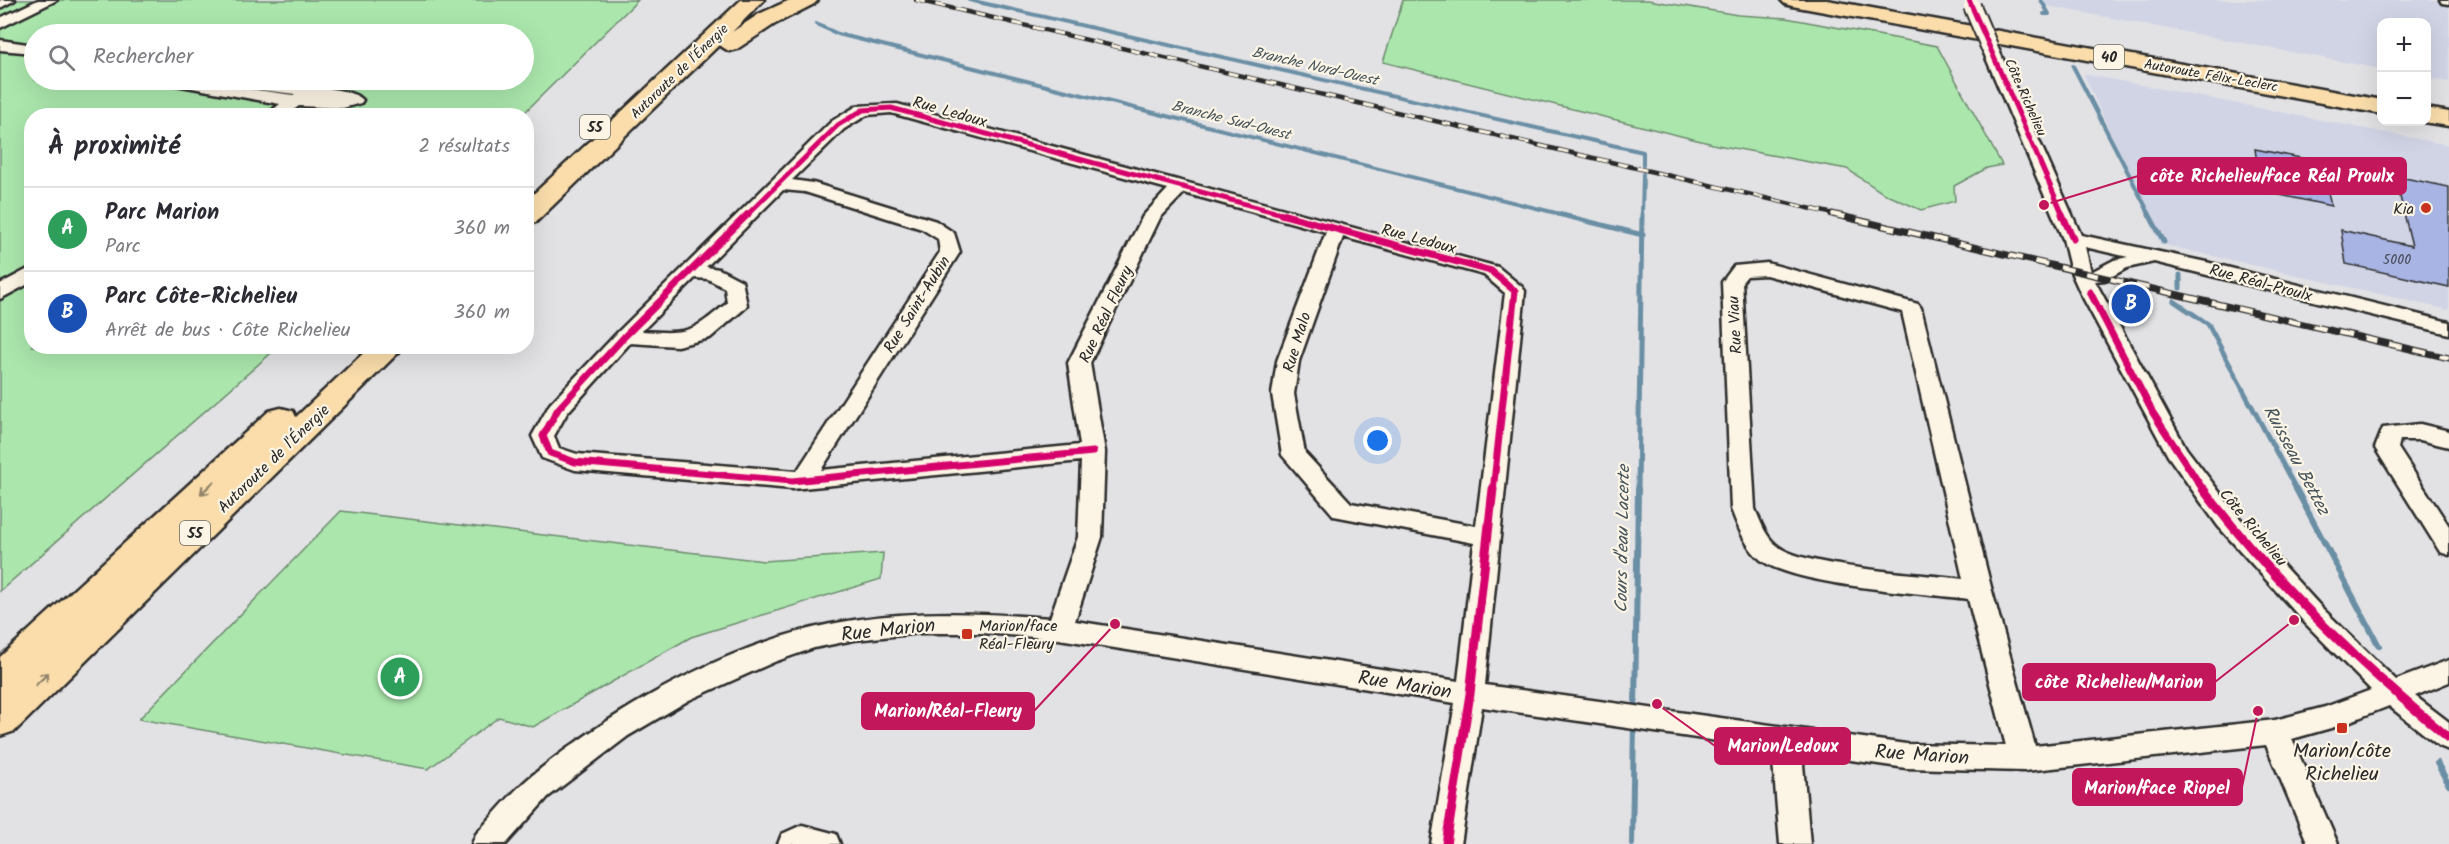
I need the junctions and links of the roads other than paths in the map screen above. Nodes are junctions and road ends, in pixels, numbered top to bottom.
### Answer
1 (8, 0) edge
2 (50, 0) edge
3 (731, 0) edge
4 (753, 0) edge
5 (807, 0) edge
6 (1792, 0) edge
7 (1877, 0) edge
8 (1971, 3) edge
9 (0, 4) edge
10 (0, 24) edge
11 (0, 36) edge
12 (24, 39) edge
13 (0, 45) edge
14 (24, 48) edge
15 (664, 85) junction
16 (237, 90) edge
17 (277, 90) edge
18 (2377, 90) edge
19 (313, 96) junction
20 (2431, 100) edge
21 (2449, 103) edge
22 (2377, 106) edge
23 (289, 108) edge
24 (300, 108) edge
25 (2431, 116) edge
26 (2449, 119) edge
27 (534, 184) edge
28 (778, 184) junction
29 (1179, 188) junction
30 (534, 208) edge
31 (1336, 230) junction
32 (2073, 239) junction
33 (2158, 257) junction
34 (687, 272) junction
35 (2098, 276) junction
36 (24, 278) edge
37 (24, 290) edge
38 (0, 293) edge
39 (0, 305) edge
40 (2449, 328) edge
41 (2113, 330) junction
42 (626, 336) junction
43 (350, 354) edge
44 (382, 354) edge
45 (2449, 439) edge
46 (1093, 452) junction
47 (792, 481) junction
48 (1487, 537) junction
49 (2449, 546) edge
50 (1979, 591) junction
51 (1059, 629) junction
52 (2449, 671) edge
53 (0, 681) edge
54 (2392, 693) junction
55 (1470, 694) junction
56 (0, 719) edge
57 (2275, 732) junction
58 (2449, 738) edge
59 (1786, 739) junction
60 (2024, 759) junction
61 (487, 844) edge
62 (793, 844) edge
63 (825, 844) edge
64 (1446, 844) edge
65 (1795, 844) edge
66 (2322, 844) edge

1 - 9 street
2 - 10 street
3 - 27 highway, Autoroute de l'Énergie / 55
4 - 15 highway, Autoroute de l'Énergie / 55
5 - 15 highway
6 - 22 highway, Autoroute Félix-Leclerc / 40
7 - 18 highway, Autoroute Félix-Leclerc / 40
8 - 32 street, Côte Richelieu, bridge
11 - 12 street
13 - 14 street
15 - 30 highway, Autoroute de l'Énergie / 55
16 - 19 street
17 - 19 street
19 - 23 street
19 - 24 street
20 - 21 highway
25 - 26 highway
28 - 29 street, Rue Ledoux
28 - 34 street, Rue Ledoux
28 - 47 street, Rue Saint-Aubin
29 - 31 street, Rue Ledoux
29 - 46 street, Rue Réal Fleury
31 - 48 street, Rue Ledoux
31 - 48 street, Rue Malo
32 - 33 street, Rue Réal-Proulx
32 - 35 street, Côte Richelieu
32 - 41 street, Côte Richelieu
33 - 35 street
33 - 40 street, Rue Réal-Proulx
34 - 42 street, Rue Ledoux
34 - 42 street
35 - 41 street, Côte Richelieu
36 - 38 street
37 - 39 street
41 - 54 street, Côte Richelieu
42 - 47 street, Rue Ledoux
43 -> 53 highway, Autoroute de l'Énergie / 55
56 -> 44 highway, Autoroute de l'Énergie / 55
45 - 49 street
46 - 47 street, Rue Ledoux
46 - 51 street, Rue Réal Fleury
48 - 55 street, Rue Ledoux
50 - 50 street, Rue Viau
50 - 60 street, Rue Viau
51 - 55 street, Rue Marion
51 - 61 street, Rue Marion
52 - 54 street, Rue Marion
54 - 57 street, Rue Marion
54 - 58 street, Côte Richelieu
55 - 59 street, Rue Marion
55 - 64 street, Rue Ledoux
57 - 60 street, Rue Marion
57 - 66 street
59 - 60 street, Rue Marion
59 - 65 street
62 - 63 street

